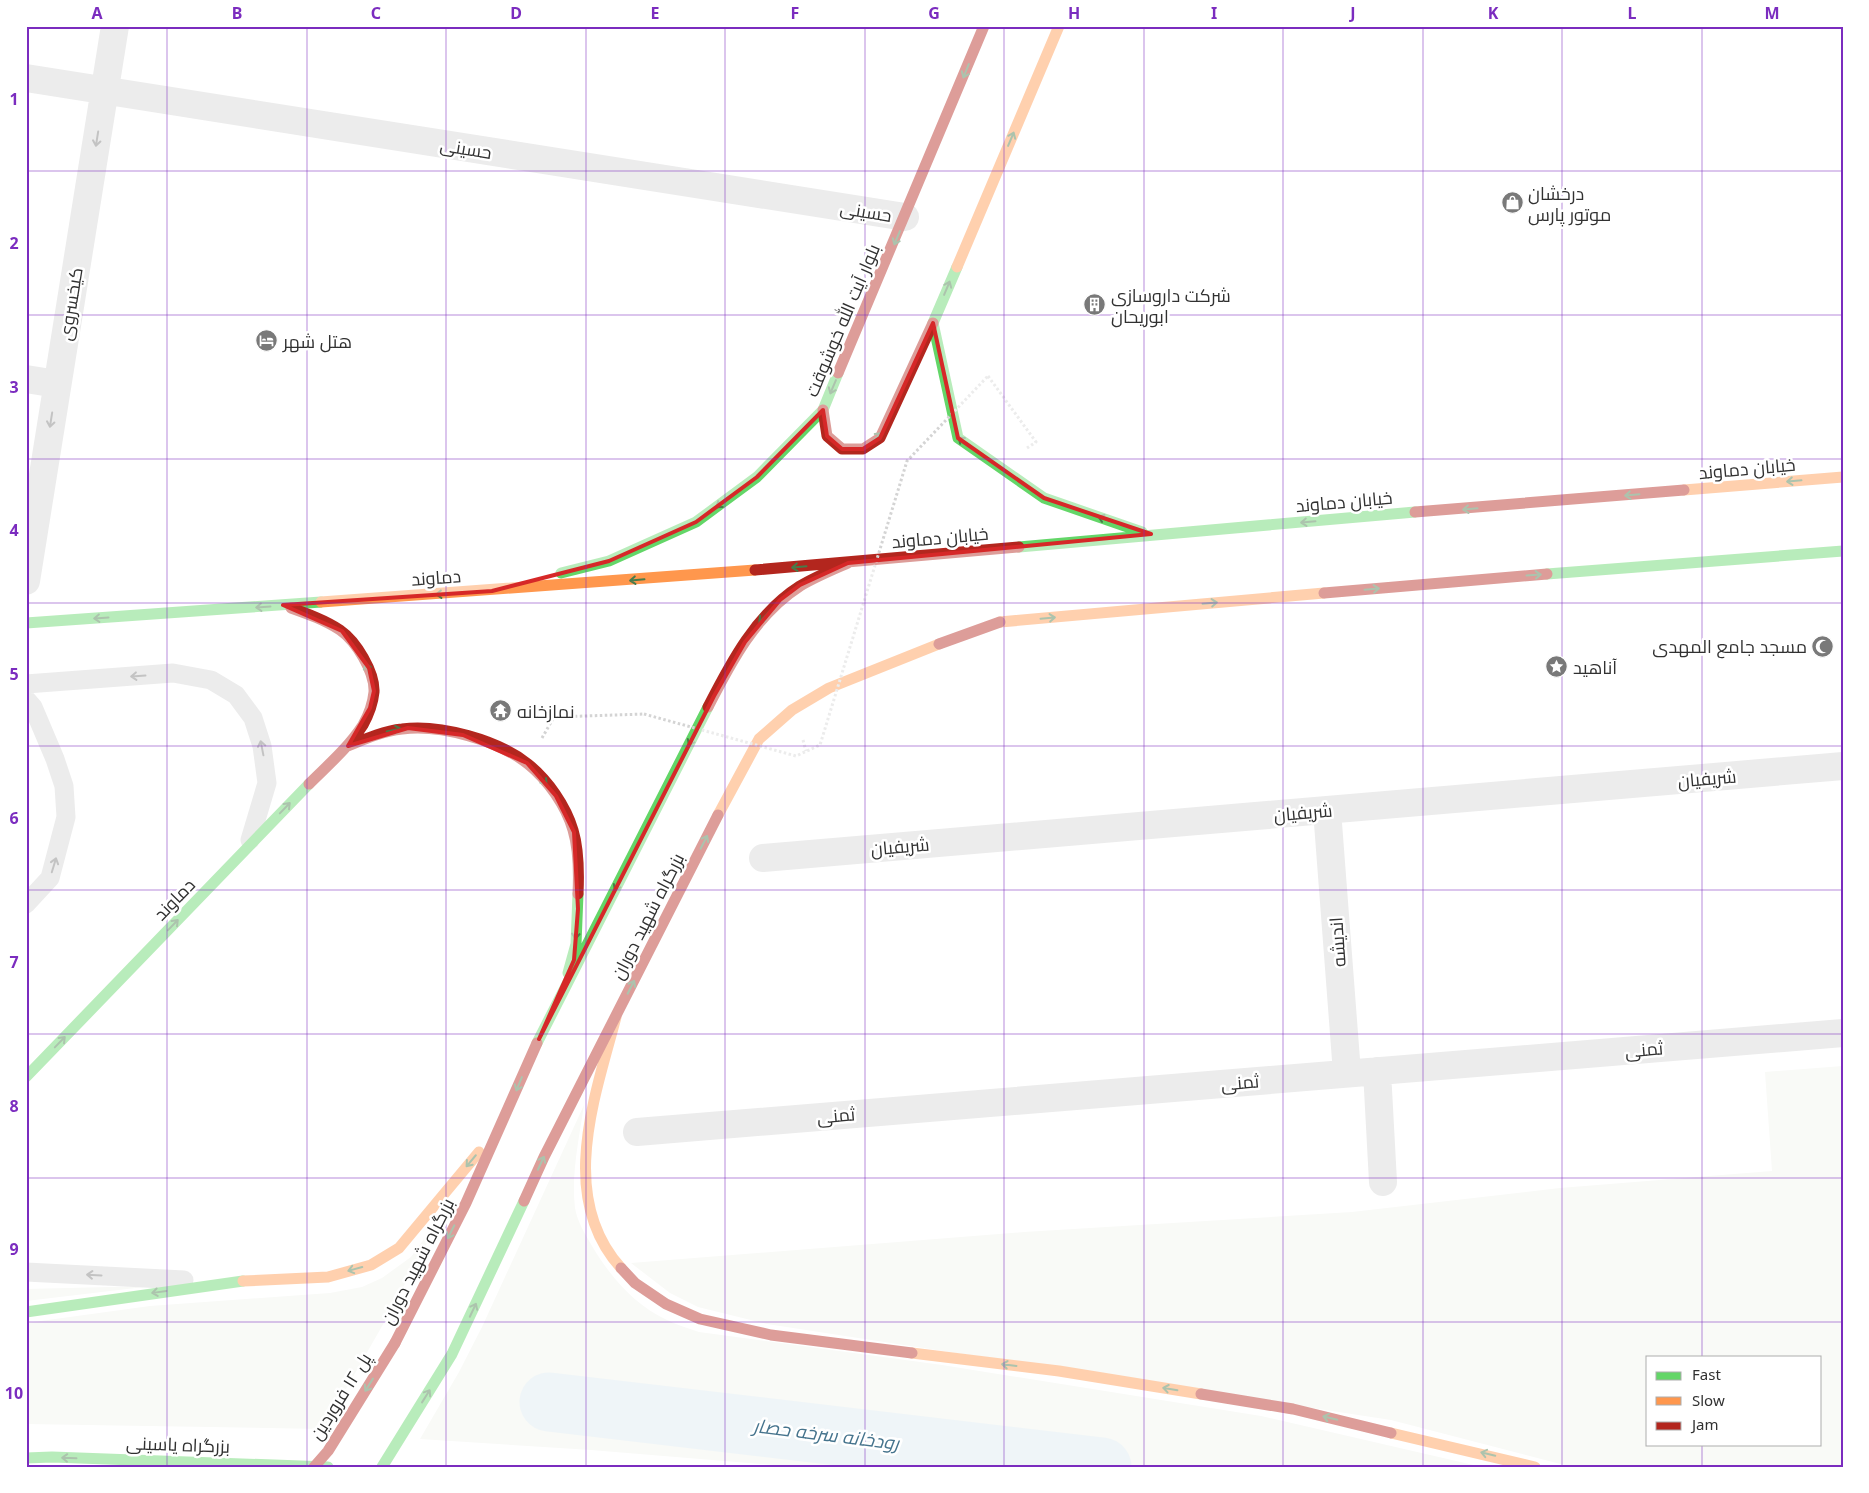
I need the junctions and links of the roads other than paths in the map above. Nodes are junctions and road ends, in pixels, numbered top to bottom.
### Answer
1 (115, 26) edge
2 (984, 26) edge
3 (1059, 26) edge
4 (26, 78) edge
5 (104, 91) junction
6 (905, 217) junction
7 (933, 322) junction
8 (26, 379) edge
9 (57, 384) junction
10 (823, 410) junction
11 (1843, 477) edge
12 (1151, 534) junction
13 (1843, 551) edge
14 (848, 563) junction
15 (26, 581) edge
16 (492, 591) junction
17 (283, 605) junction
18 (26, 623) edge
19 (26, 684) edge
20 (26, 699) edge
21 (348, 746) junction
22 (1843, 766) edge
23 (1327, 810) junction
24 (249, 846) junction
25 (763, 858) dead end
26 (26, 904) edge
27 (616, 1017) junction
28 (1843, 1033) edge
29 (539, 1039) junction
30 (1378, 1071) junction
31 (1347, 1073) junction
32 (26, 1077) edge
33 (502, 1124) junction
34 (637, 1132) dead end
35 (1383, 1182) dead end
36 (26, 1272) edge
37 (230, 1282) junction
38 (26, 1312) edge
39 (395, 1344) joint
40 (26, 1458) edge
41 (314, 1467) edge
42 (328, 1467) edge
43 (382, 1467) edge
44 (1535, 1467) edge

1 - 5 street, کیخسروی
2 -> 6 main road, بلوار آیت الله خوشوقت
7 -> 3 main road
4 - 5 street, حسینی
5 - 6 street, حسینی
5 -> 9 street, کیخسروی
6 -> 10 main road, بلوار آیت الله خوشوقت
10 -> 7 main road
12 -> 7 main road
8 - 9 street
9 -> 15 street, کیخسروی
10 -> 16 main road, بلوار آیت الله خوشوقت
11 -> 12 main road, خیابان دماوند
12 - 14 main road, خیابان دماوند
27 -> 13 main road, بزرگراه شهید دوران
14 -> 16 main road, دماوند
14 -> 29 main road, بزرگراه شهید دوران
16 -> 17 main road, دماوند
17 -> 18 main road, دماوند
21 -> 17 main road
24 -> 19 lane
26 -> 20 lane
24 -> 21 main road, دماوند
21 -> 29 main road
22 - 23 street, شریفیان
23 - 25 street, شریفیان
23 - 31 street, اندیشه
32 -> 24 main road, دماوند
43 -> 27 main road, بزرگراه شهید دوران
44 -> 27 main road
28 - 30 street, ثمنی
29 -> 33 main road, بزرگراه شهید دوران
30 - 31 street, ثمنی
30 - 35 street
31 - 34 street, ثمنی
33 -> 37 main road
33 -> 39 main road, بزرگراه شهید دوران
37 -> 36 lane
37 -> 38 main road
39 -> 41 main road, پل ۱۲ فروردین, bridge
42 -> 40 main road, بزرگراه یاسینی

